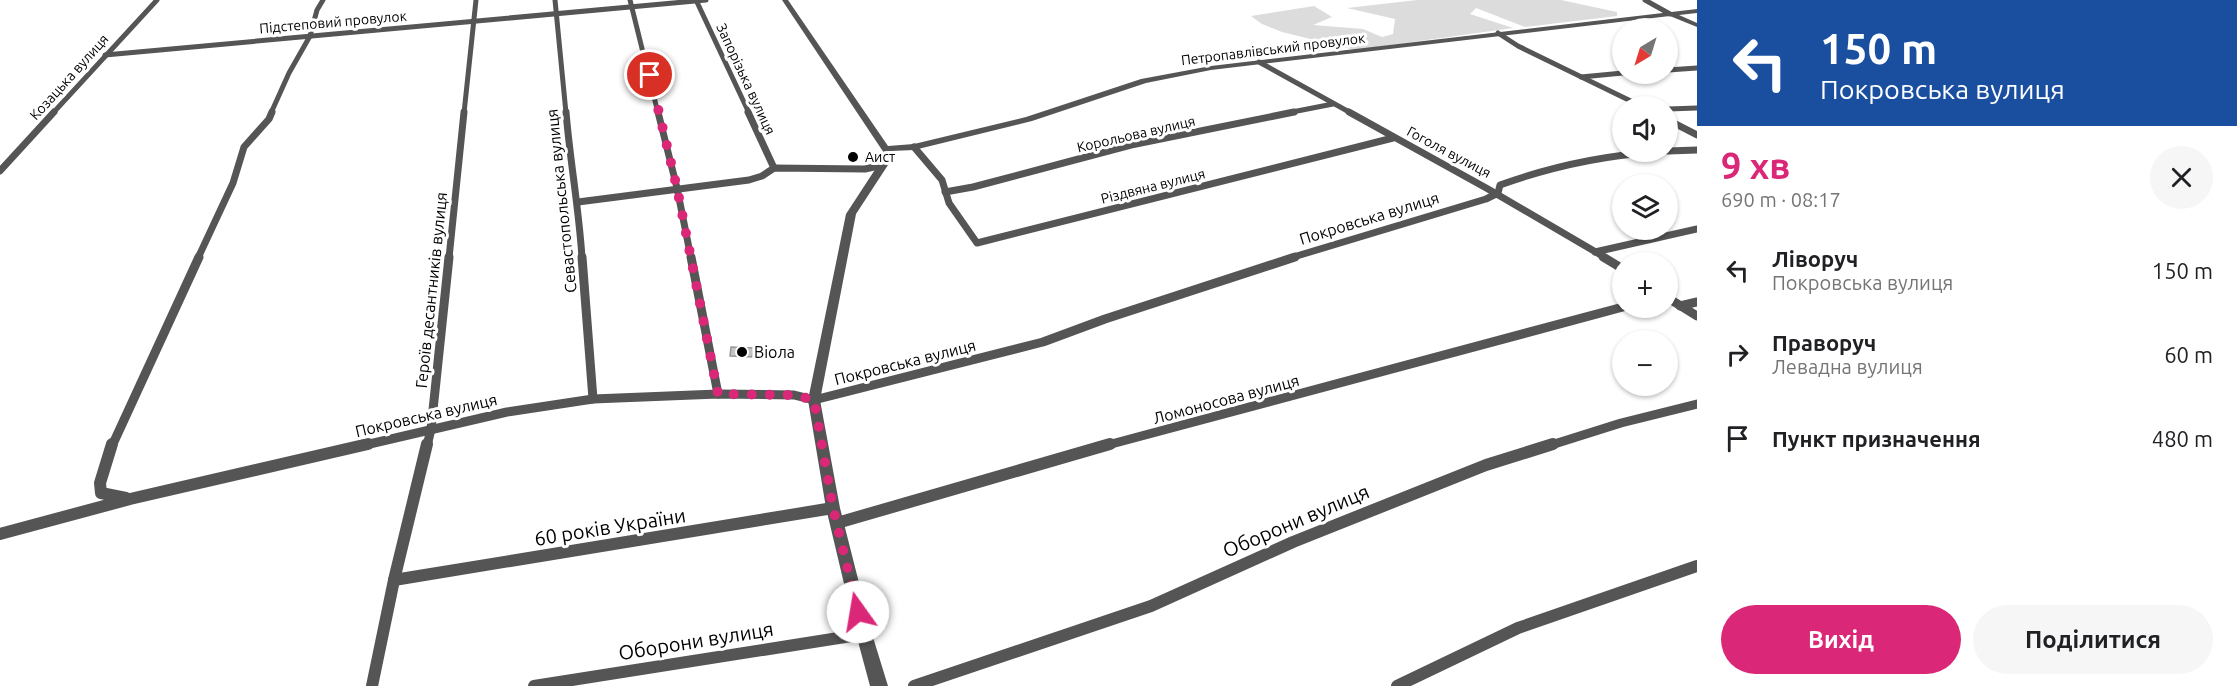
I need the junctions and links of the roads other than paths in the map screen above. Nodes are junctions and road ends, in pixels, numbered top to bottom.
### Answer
1 (157, 0) edge
2 (323, 0) edge
3 (476, 0) edge
4 (555, 0) edge
5 (697, 0) edge
6 (706, 0) edge
7 (785, 0) edge
8 (1646, 0) edge
9 (631, 4) edge
10 (1697, 11) edge
11 (557, 14) junction
12 (1670, 14) junction
13 (475, 21) junction
14 (1697, 25) edge
15 (1498, 33) junction
16 (310, 36) junction
17 (105, 55) junction
18 (1259, 62) junction
19 (1697, 68) edge
20 (1678, 69) edge
21 (1612, 74) edge
22 (1580, 77) junction
23 (1620, 96) edge
24 (1334, 104) junction
25 (1697, 108) edge
26 (1678, 109) edge
27 (1678, 125) edge
28 (1697, 135) edge
29 (1393, 138) junction
30 (914, 147) junction
31 (887, 149) junction
32 (1697, 150) edge
33 (1678, 151) edge
34 (1612, 154) edge
35 (884, 165) junction
36 (774, 168) junction
37 (0, 171) edge
38 (677, 188) junction
39 (945, 192) junction
40 (1498, 193) junction
41 (578, 202) junction
42 (1697, 229) edge
43 (1595, 252) junction
44 (1612, 262) edge
45 (1697, 302) edge
46 (1680, 306) joint
47 (1612, 310) edge
48 (1697, 316) edge
49 (718, 394) junction
50 (593, 399) junction
51 (814, 400) junction
52 (1697, 404) edge
53 (431, 429) junction
54 (130, 499) junction
55 (833, 508) junction
56 (837, 523) junction
57 (0, 534) edge
58 (1697, 566) edge
59 (394, 580) junction
60 (864, 634) junction
61 (372, 686) edge
62 (534, 686) edge
63 (879, 686) edge
64 (915, 686) edge
65 (1397, 686) edge

1 - 17 street, Козацька вулиця
2 - 16 street
3 - 13 street, Героїв десантників вулиця
4 - 11 street, Севастопольська вулиця
5 - 6 street, Підстеповий провулок
5 - 9 street, Підстеповий провулок
5 - 36 street, Запорізька вулиця
7 - 31 street
8 - 12 street
9 - 11 street, Підстеповий провулок
9 - 38 street
10 - 12 street, Петропавлівський провулок
11 - 13 street, Підстеповий провулок
11 - 41 street, Севастопольська вулиця
12 - 14 street
12 - 15 street, Петропавлівський провулок
13 - 16 street, Підстеповий провулок
13 - 53 street, Героїв десантників вулиця
15 - 18 street, Петропавлівський провулок
15 - 22 street
16 - 17 street, Підстеповий провулок
16 - 54 street
17 - 37 street, Козацька вулиця
18 - 24 street, Гоголя вулиця
18 - 30 street, Петропавлівський провулок
19 - 20 street
21 - 22 street
22 - 23 street
24 - 29 street, Гоголя вулиця
24 - 39 street, Корольова вулиця
25 - 26 street
27 - 28 street
29 - 39 street, Різдвяна вулиця
29 - 40 street, Гоголя вулиця
30 - 31 street, Петропавлівський провулок
30 - 39 street
31 - 35 street
32 - 33 street
34 - 40 street, Покровська вулиця
35 - 36 street
35 - 51 street
36 - 38 street
38 - 41 street
38 - 49 street
40 - 43 street, Гоголя вулиця
40 - 51 street, Покровська вулиця
41 - 50 street, Севастопольська вулиця
42 - 43 street
43 - 44 street, Гоголя вулиця
45 - 46 street
46 - 48 street
47 - 56 street, Ломоносова вулиця
49 - 50 street, Покровська вулиця
49 - 51 street, Покровська вулиця
50 - 53 street, Покровська вулиця
51 - 55 street
52 - 64 street, Оборони вулиця
53 - 54 street, Покровська вулиця
53 - 59 street, Героїв десантників вулиця
54 - 57 street, Покровська вулиця
55 - 56 street
55 - 59 street, 60 років України
56 - 60 street
58 - 65 street
59 - 61 street, Героїв десантників вулиця
60 - 62 street, Оборони вулиця
60 - 63 street

